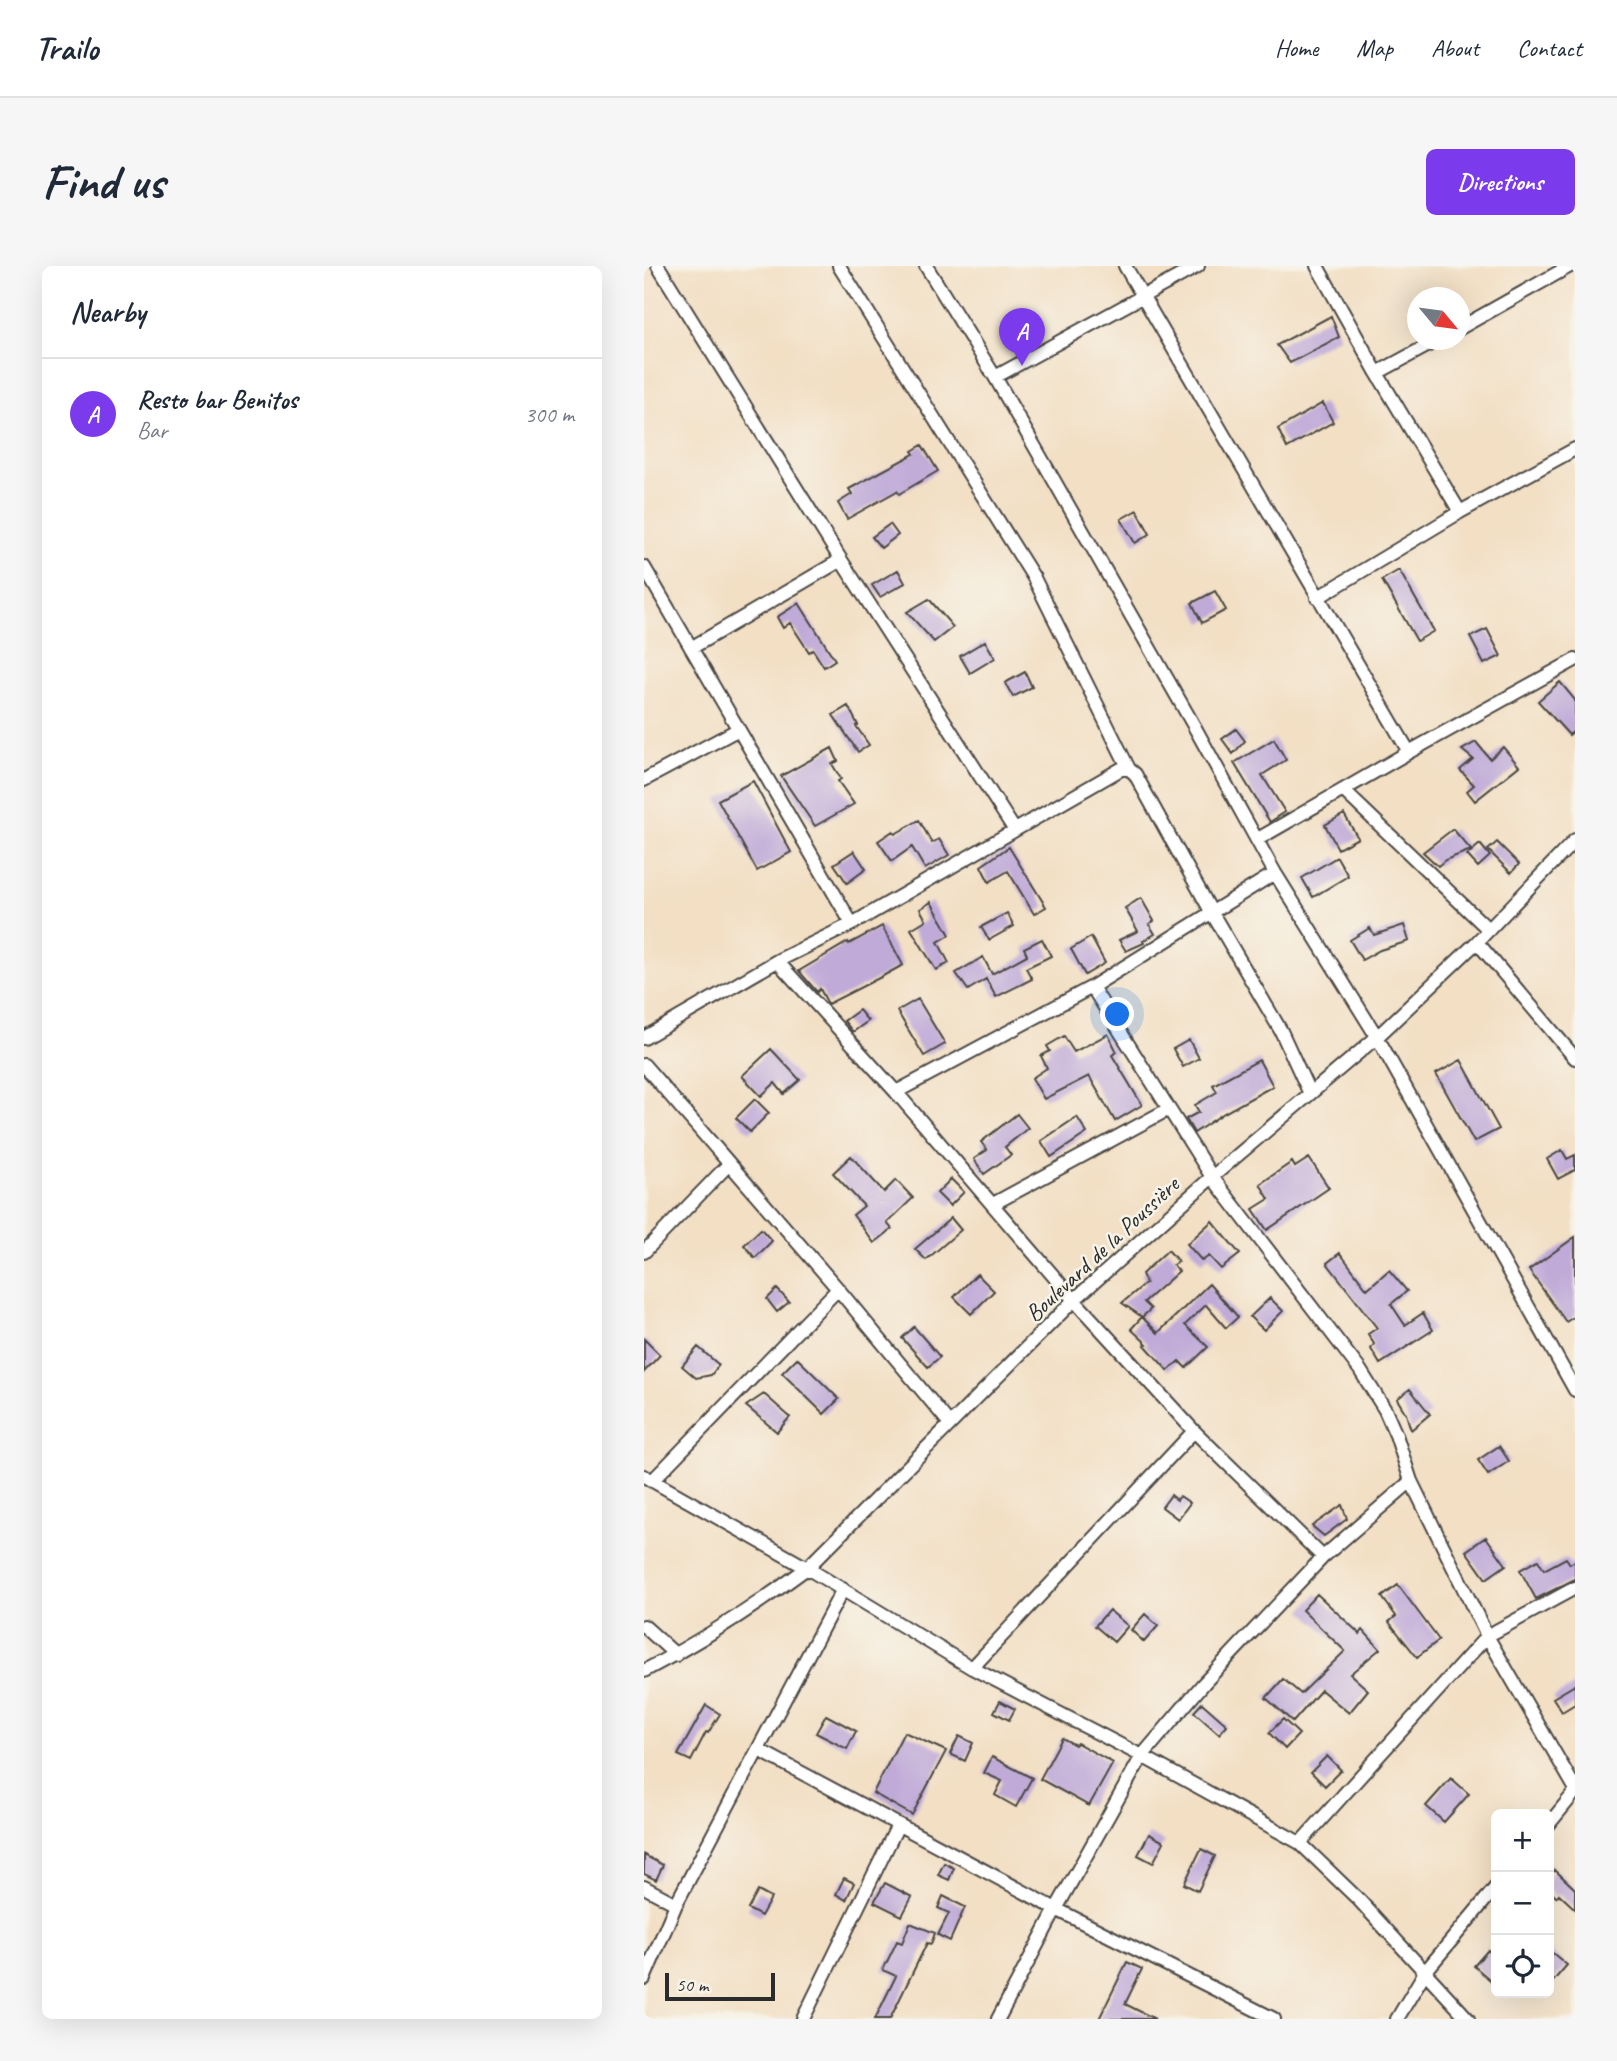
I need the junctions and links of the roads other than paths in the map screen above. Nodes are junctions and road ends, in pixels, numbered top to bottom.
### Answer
1 (658, 266) edge
2 (839, 266) edge
3 (926, 266) edge
4 (1125, 266) edge
5 (1198, 266) edge
6 (1318, 266) edge
7 (1570, 266) edge
8 (1144, 296) junction
9 (1470, 322) edge
10 (1420, 350) edge
11 (1377, 373) junction
12 (995, 377) junction
13 (1575, 449) edge
14 (1460, 512) junction
15 (841, 560) junction
16 (644, 567) edge
17 (1317, 598) junction
18 (691, 648) junction
19 (1575, 660) edge
20 (737, 730) junction
21 (1409, 751) junction
22 (1129, 769) junction
23 (644, 780) edge
24 (1344, 791) junction
25 (1014, 829) junction
26 (1258, 839) junction
27 (1575, 840) edge
28 (1275, 873) junction
29 (1212, 913) junction
30 (852, 924) junction
31 (1489, 930) junction
32 (1478, 942) junction
33 (777, 961) junction
34 (1092, 986) junction
35 (1377, 1037) junction
36 (644, 1038) edge
37 (1575, 1058) edge
38 (644, 1065) edge
39 (896, 1091) junction
40 (1311, 1094) junction
41 (1169, 1109) junction
42 (729, 1164) junction
43 (1212, 1177) junction
44 (993, 1204) junction
45 (644, 1252) edge
46 (838, 1289) junction
47 (1074, 1300) junction
48 (1575, 1390) edge
49 (950, 1424) junction
50 (1194, 1431) junction
51 (648, 1479) edge
52 (1411, 1481) junction
53 (1323, 1557) junction
54 (807, 1567) junction
55 (1575, 1588) edge
56 (843, 1589) junction
57 (644, 1626) edge
58 (1487, 1636) junction
59 (676, 1654) junction
60 (972, 1668) junction
61 (644, 1671) edge
62 (759, 1750) junction
63 (1142, 1756) junction
64 (1575, 1790) edge
65 (1554, 1817) edge
66 (898, 1825) junction
67 (1300, 1843) junction
68 (644, 1887) edge
69 (1491, 1893) edge
70 (676, 1904) junction
71 (1056, 1909) junction
72 (1425, 1972) junction
73 (644, 1979) edge
74 (803, 2019) edge
75 (998, 2019) edge
76 (1273, 2019) edge
77 (1397, 2019) edge
78 (1468, 2019) edge

1 - 15 street
2 - 22 street
3 - 12 street
4 - 8 street
5 - 8 street
6 - 11 street
7 - 9 street
8 - 12 street
8 - 17 street
10 - 11 street
11 - 14 street
12 - 26 street
13 - 14 street
14 - 17 street
15 - 18 street
15 - 25 street
16 - 18 street
17 - 21 street
18 - 20 street
19 - 21 street
20 - 23 street
20 - 30 street
21 - 24 street
22 - 25 street
22 - 29 street
24 - 26 street
24 - 31 street
25 - 30 street
26 - 28 street
27 - 31 street, Boulevard de la Poussière
28 - 29 street
28 - 35 street
29 - 34 street
29 - 40 street
30 - 33 street
31 - 32 street, Boulevard de la Poussière
32 - 35 street, Boulevard de la Poussière
32 - 37 street
33 - 36 street
33 - 39 street
34 - 39 street
34 - 41 street
35 - 40 street, Boulevard de la Poussière
35 - 48 street
38 - 42 street
39 - 44 street
40 - 43 street, Boulevard de la Poussière
41 - 43 street
41 - 44 street
42 - 45 street
42 - 46 street
43 - 47 street, Boulevard de la Poussière
43 - 52 street
44 - 47 street
46 - 49 street
46 - 51 street
47 - 49 street, Boulevard de la Poussière
47 - 50 street
49 - 54 street, Boulevard de la Poussière
50 - 53 street
50 - 60 street
51 - 54 street
52 - 53 street
52 - 58 street
53 - 63 street
54 - 56 street
54 - 59 street, Boulevard de la Poussière
55 - 58 street
56 - 60 street
56 - 62 street
57 - 59 street
58 - 64 street
58 - 67 street
59 - 61 street, Boulevard de la Poussière
60 - 63 street
62 - 66 street
62 - 70 street
63 - 67 street
63 - 71 street
64 - 65 street
66 - 71 street
66 - 74 street
67 - 72 street
68 - 70 street
69 - 72 street
70 - 73 street
71 - 75 street
71 - 76 street
72 - 77 street
72 - 78 street

